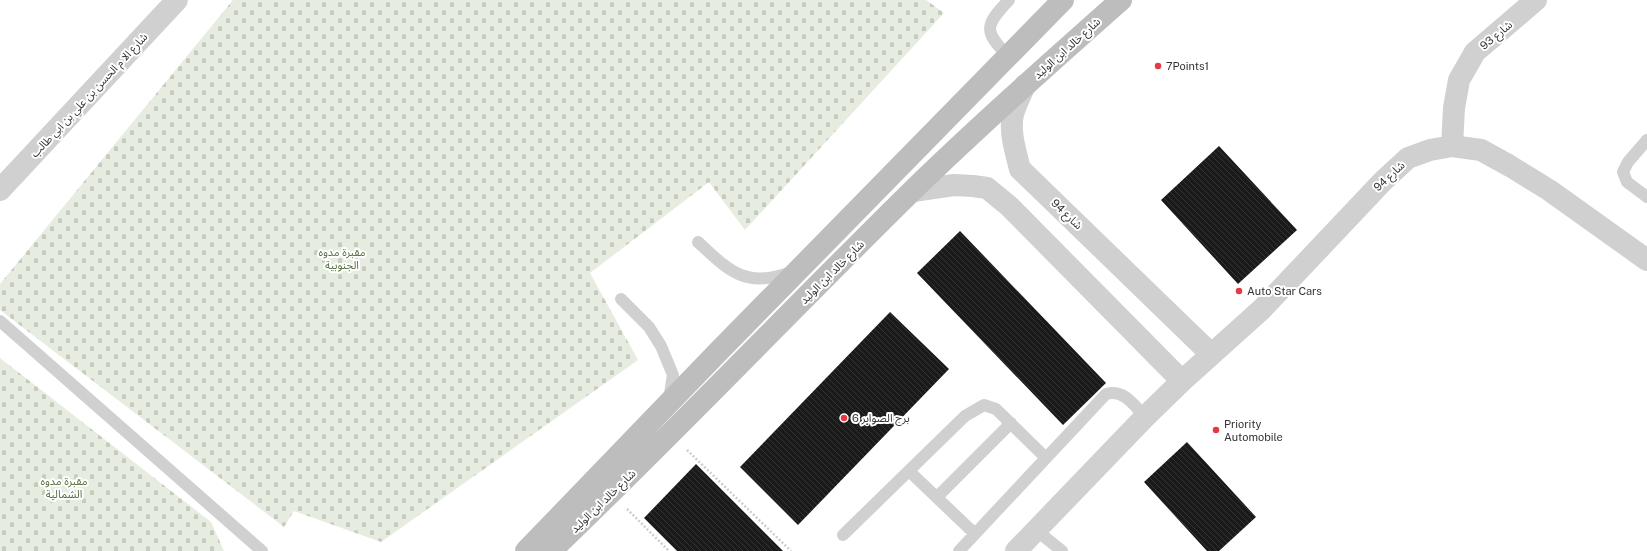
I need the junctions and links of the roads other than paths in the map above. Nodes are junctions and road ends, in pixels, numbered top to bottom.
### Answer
1 (178, 0) edge
2 (1009, 0) edge
3 (1063, 0) edge
4 (1121, 0) edge
5 (1536, 0) edge
6 (1008, 56) junction
7 (1025, 85) junction
8 (1647, 142) edge
9 (1452, 146) junction
10 (0, 190) edge
11 (913, 191) junction
12 (1647, 197) edge
13 (698, 242) dead end
14 (1647, 260) edge
15 (799, 269) junction
16 (621, 299) dead end
17 (0, 321) edge
18 (1211, 354) junction
19 (1182, 381) junction
20 (668, 404) junction
21 (1145, 417) junction
22 (1011, 423) junction
23 (1046, 458) junction
24 (909, 471) junction
25 (937, 497) junction
26 (1036, 530) junction
27 (975, 534) junction
28 (843, 535) dead end
29 (262, 551) edge
30 (526, 551) edge
31 (551, 551) edge
32 (959, 551) edge
33 (1016, 551) edge
34 (1062, 551) edge

1 - 10 street, شارع الا م الحسن بن علي بن ابي طالب
2 - 6 lane
3 - 6 main road, شارع خالد ابن الوليد
4 - 7 main road, شارع خالد ابن الوليد
5 - 9 street, شارع 93
6 - 15 main road, شارع خالد ابن الوليد
7 - 11 main road, شارع خالد ابن الوليد
7 - 18 street, شارع 94
8 - 12 lane
9 - 14 street, شارع 94
9 - 18 street, شارع 94
11 - 19 street
11 - 31 main road, شارع خالد ابن الوليد
13 - 15 lane
15 - 20 main road, شارع خالد ابن الوليد
16 - 20 lane
17 - 29 lane
18 - 19 street, شارع 94
19 - 21 street, شارع 94
20 - 30 main road, شارع خالد ابن الوليد
21 - 23 lane
21 - 26 street, شارع 94
22 - 23 lane
22 - 24 lane
22 - 25 lane
23 - 27 lane
24 - 25 lane
24 - 28 lane
25 - 27 lane
26 - 33 street, شارع 94
26 - 34 lane
27 - 32 lane

